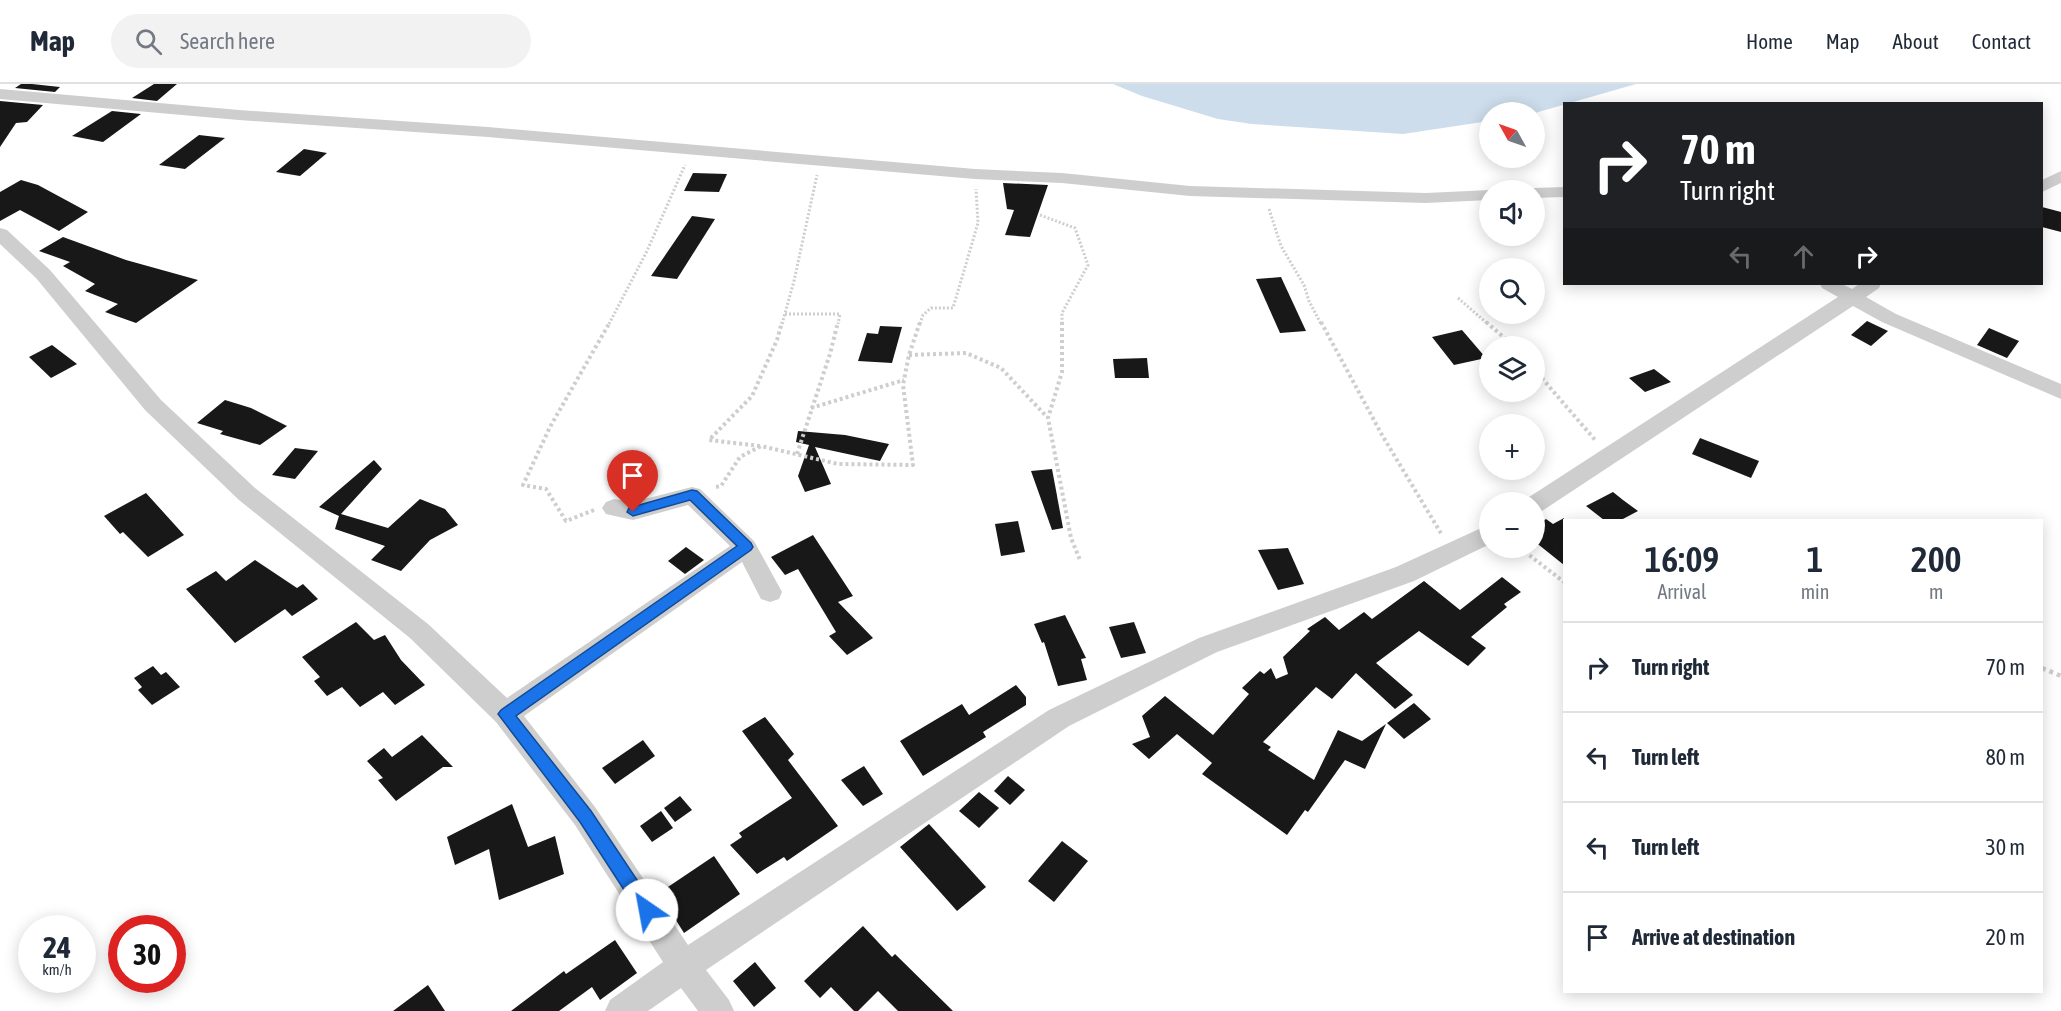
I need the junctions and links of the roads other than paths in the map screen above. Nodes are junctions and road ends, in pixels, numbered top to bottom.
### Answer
1 (0, 94) edge
2 (2061, 176) edge
3 (2043, 186) edge
4 (1563, 192) edge
5 (1545, 193) edge
6 (1479, 196) edge
7 (0, 234) edge
8 (1831, 285) edge
9 (1870, 285) edge
10 (1849, 296) junction
11 (2061, 392) edge
12 (1545, 498) edge
13 (614, 508) road end
14 (1479, 538) edge
15 (746, 547) junction
16 (770, 592) dead end
17 (506, 714) junction
18 (684, 966) junction
19 (621, 1011) edge
20 (718, 1011) edge

1 - 6 street
2 - 3 street
4 - 5 street
7 - 17 street
8 - 10 street
9 - 10 street
10 - 11 street
10 - 12 street
13 - 15 street
14 - 18 street
15 - 16 street
15 - 17 street
17 - 18 street
18 - 19 street
18 - 20 street

